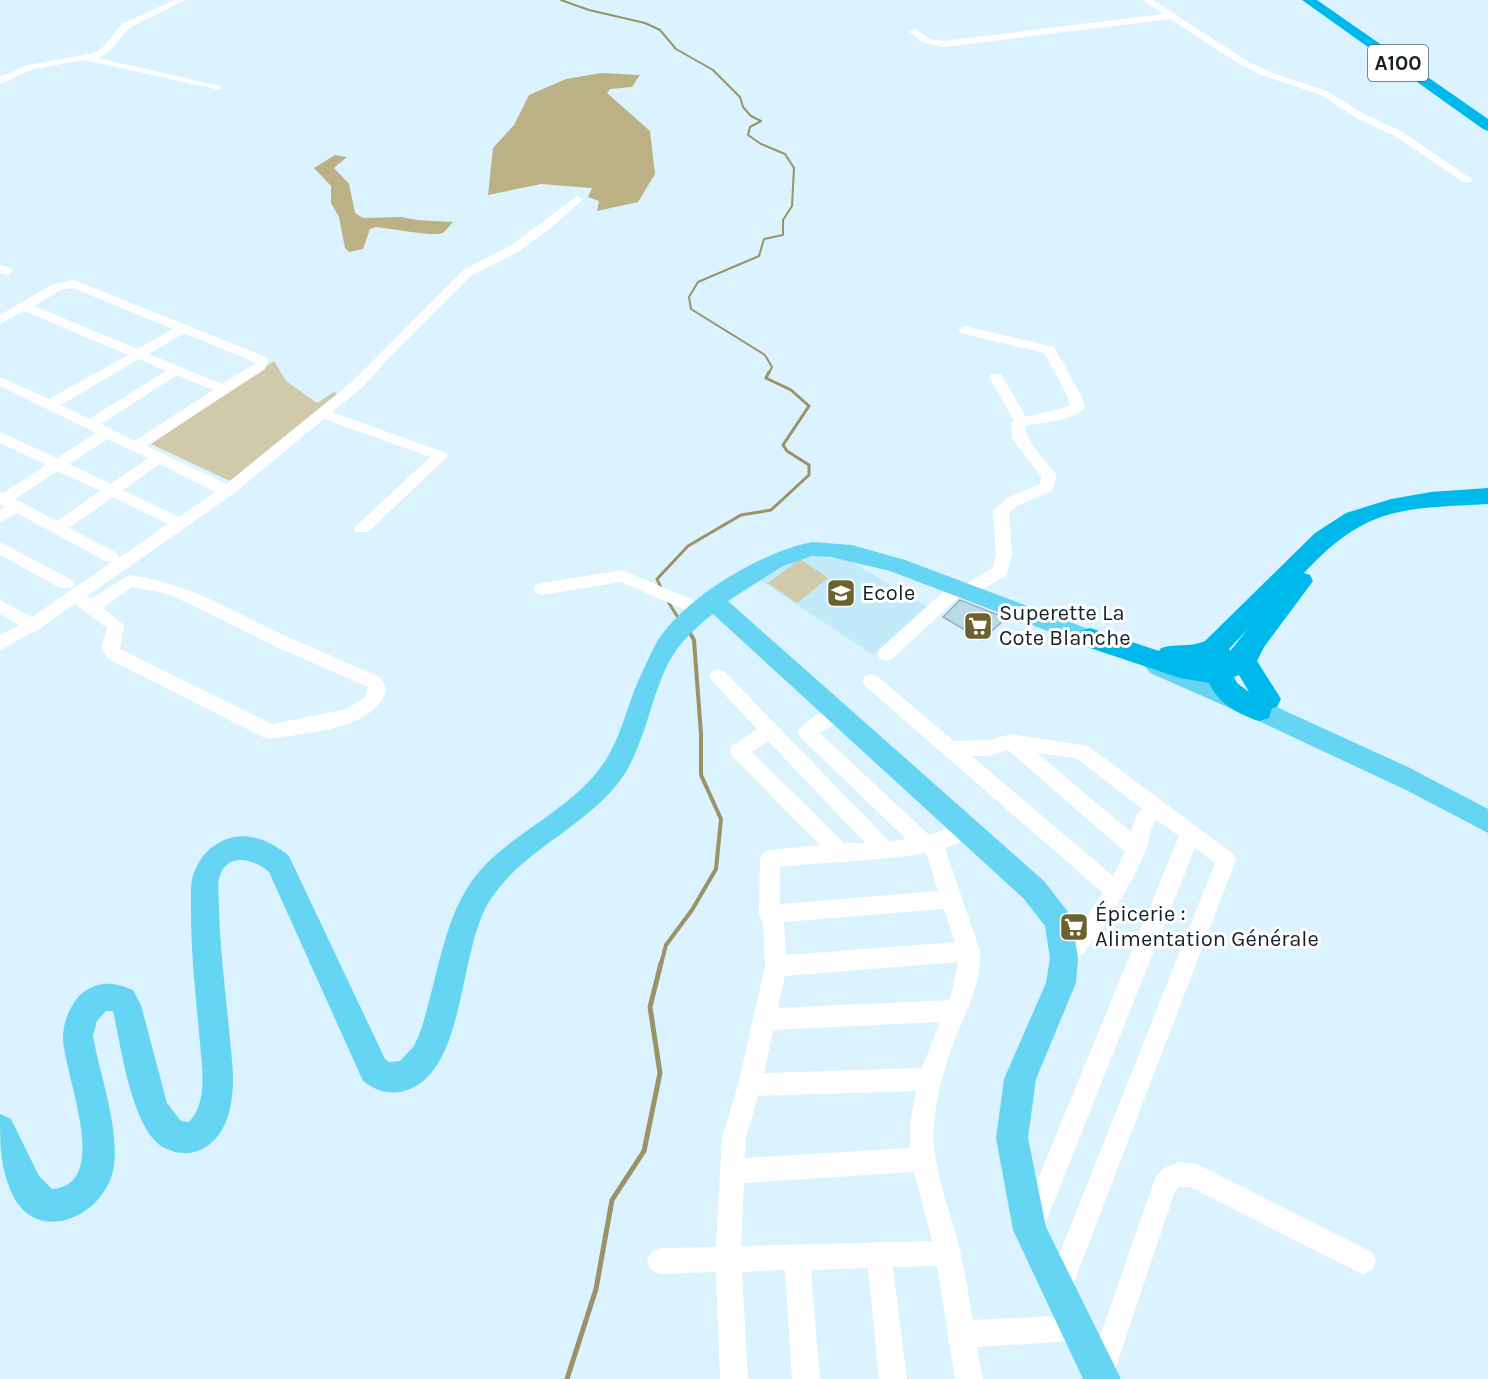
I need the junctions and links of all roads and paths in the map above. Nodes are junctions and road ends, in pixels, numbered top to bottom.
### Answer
1 (158, 0) edge
2 (181, 0) edge
3 (1146, 0) edge
4 (1308, 0) edge
5 (1328, 0) edge
6 (149, 14) junction
7 (1172, 16) junction
8 (913, 31) dead end
9 (82, 57) junction
10 (0, 81) edge
11 (224, 91) dead end
12 (1488, 110) edge
13 (1488, 126) edge
14 (1467, 180) dead end
15 (577, 199) dead end
16 (23, 306) junction
17 (0, 320) edge
18 (184, 328) junction
19 (965, 330) dead end
20 (138, 354) junction
21 (176, 370) junction
22 (996, 377) dead end
23 (0, 381) edge
24 (224, 390) junction
25 (50, 405) junction
26 (323, 414) junction
27 (1022, 422) junction
28 (90, 424) junction
29 (108, 432) junction
30 (0, 437) edge
31 (137, 446) junction
32 (160, 458) junction
33 (57, 465) junction
34 (112, 491) junction
35 (227, 491) junction
36 (1488, 496) edge
37 (7, 501) edge
38 (1488, 508) edge
39 (0, 517) edge
40 (181, 524) junction
41 (58, 528) junction
42 (362, 528) dead end
43 (0, 548) edge
44 (111, 557) dead end
45 (542, 589) dead end
46 (70, 590) junction
47 (962, 590) junction
48 (0, 606) edge
49 (92, 607) junction
50 (699, 609) junction
51 (1053, 623) junction
52 (33, 625) junction
53 (1090, 638) junction
54 (1226, 639) junction
55 (1253, 642) junction
56 (0, 643) edge
57 (886, 654) dead end
58 (1170, 655) junction
59 (1218, 674) junction
60 (718, 676) dead end
61 (871, 681) dead end
62 (1263, 704) junction
63 (837, 714) junction
64 (770, 730) junction
65 (1011, 742) junction
66 (950, 749) junction
67 (1156, 808) junction
68 (1488, 822) edge
69 (968, 831) junction
70 (1190, 834) junction
71 (929, 844) junction
72 (1136, 849) junction
73 (886, 851) junction
74 (840, 852) junction
75 (1116, 891) junction
76 (950, 899) junction
77 (770, 914) junction
78 (969, 951) junction
79 (1064, 958) junction
80 (776, 966) junction
81 (958, 1010) junction
82 (765, 1020) junction
83 (931, 1079) junction
84 (750, 1086) junction
85 (0, 1130) edge
86 (925, 1159) junction
87 (732, 1171) junction
88 (1030, 1230) junction
89 (947, 1253) junction
90 (879, 1255) junction
91 (797, 1257) junction
92 (728, 1259) junction
93 (660, 1261) dead end
94 (1364, 1261) dead end
95 (1058, 1290) junction
96 (1076, 1328) junction
97 (961, 1334) junction
98 (1102, 1376) edge
99 (734, 1379) edge
100 (806, 1379) edge
101 (893, 1379) edge
102 (969, 1379) edge

1 - 6 street
2 - 6 street
3 - 7 street
4 - 13 highway, A100
5 - 12 highway, A100 / A100
6 - 9 street
7 - 8 street
7 - 14 street
9 - 10 street
9 - 11 street
15 - 26 street
16 - 17 street
16 - 18 street
16 - 20 street
18 - 20 street
18 - 24 street
19 - 27 street
20 - 21 street
20 - 25 street
21 - 24 street
21 - 28 street
22 - 27 street
23 - 25 street
24 - 31 street
25 - 28 street
26 - 35 street
26 - 42 street
27 - 47 street
28 - 29 street
29 - 31 street
29 - 33 street
30 - 33 street
31 - 32 street
32 - 34 street
32 - 35 street
33 - 34 street
33 - 37 street
34 - 40 street
34 - 41 street
35 - 40 street
36 - 54 highway
37 - 39 street
37 - 41 street
38 - 55 highway
40 - 46 street
41 - 44 street
43 - 46 street
45 - 50 street
46 - 49 street
46 - 52 street
47 - 50 main road
47 - 51 main road
47 - 57 street
48 - 52 street
49 - 49 street
50 - 63 main road
50 - 85 main road
51 - 53 main road
51 - 58 main road
52 - 56 street
53 - 59 highway
53 - 62 main road
54 - 58 highway
54 - 59 highway
55 - 59 highway
55 - 62 highway
58 - 59 main road
59 - 62 highway
60 - 64 street
61 - 66 street
62 - 68 main road
63 - 69 main road
63 - 71 street
64 - 73 street
64 - 74 street
65 - 66 street
65 - 67 street
65 - 72 street
66 - 75 street
67 - 70 street
67 - 72 street
69 - 71 street
69 - 79 main road
70 - 88 street
70 - 95 street
71 - 73 street
71 - 76 street
72 - 75 street
73 - 74 street
74 - 77 street
75 - 79 street
76 - 77 street
76 - 78 street
77 - 80 street
78 - 80 street
78 - 81 street
79 - 88 main road
80 - 82 street
81 - 82 street
81 - 83 street
82 - 84 street
83 - 84 street
83 - 86 street
84 - 87 street
86 - 87 street
86 - 89 street
87 - 92 street
88 - 95 main road
89 - 90 street
89 - 97 street
90 - 91 street
90 - 101 street
91 - 92 street
91 - 100 street
92 - 93 street
92 - 99 street
94 - 98 street
95 - 96 main road
96 - 97 street
96 - 98 main road
97 - 102 street

